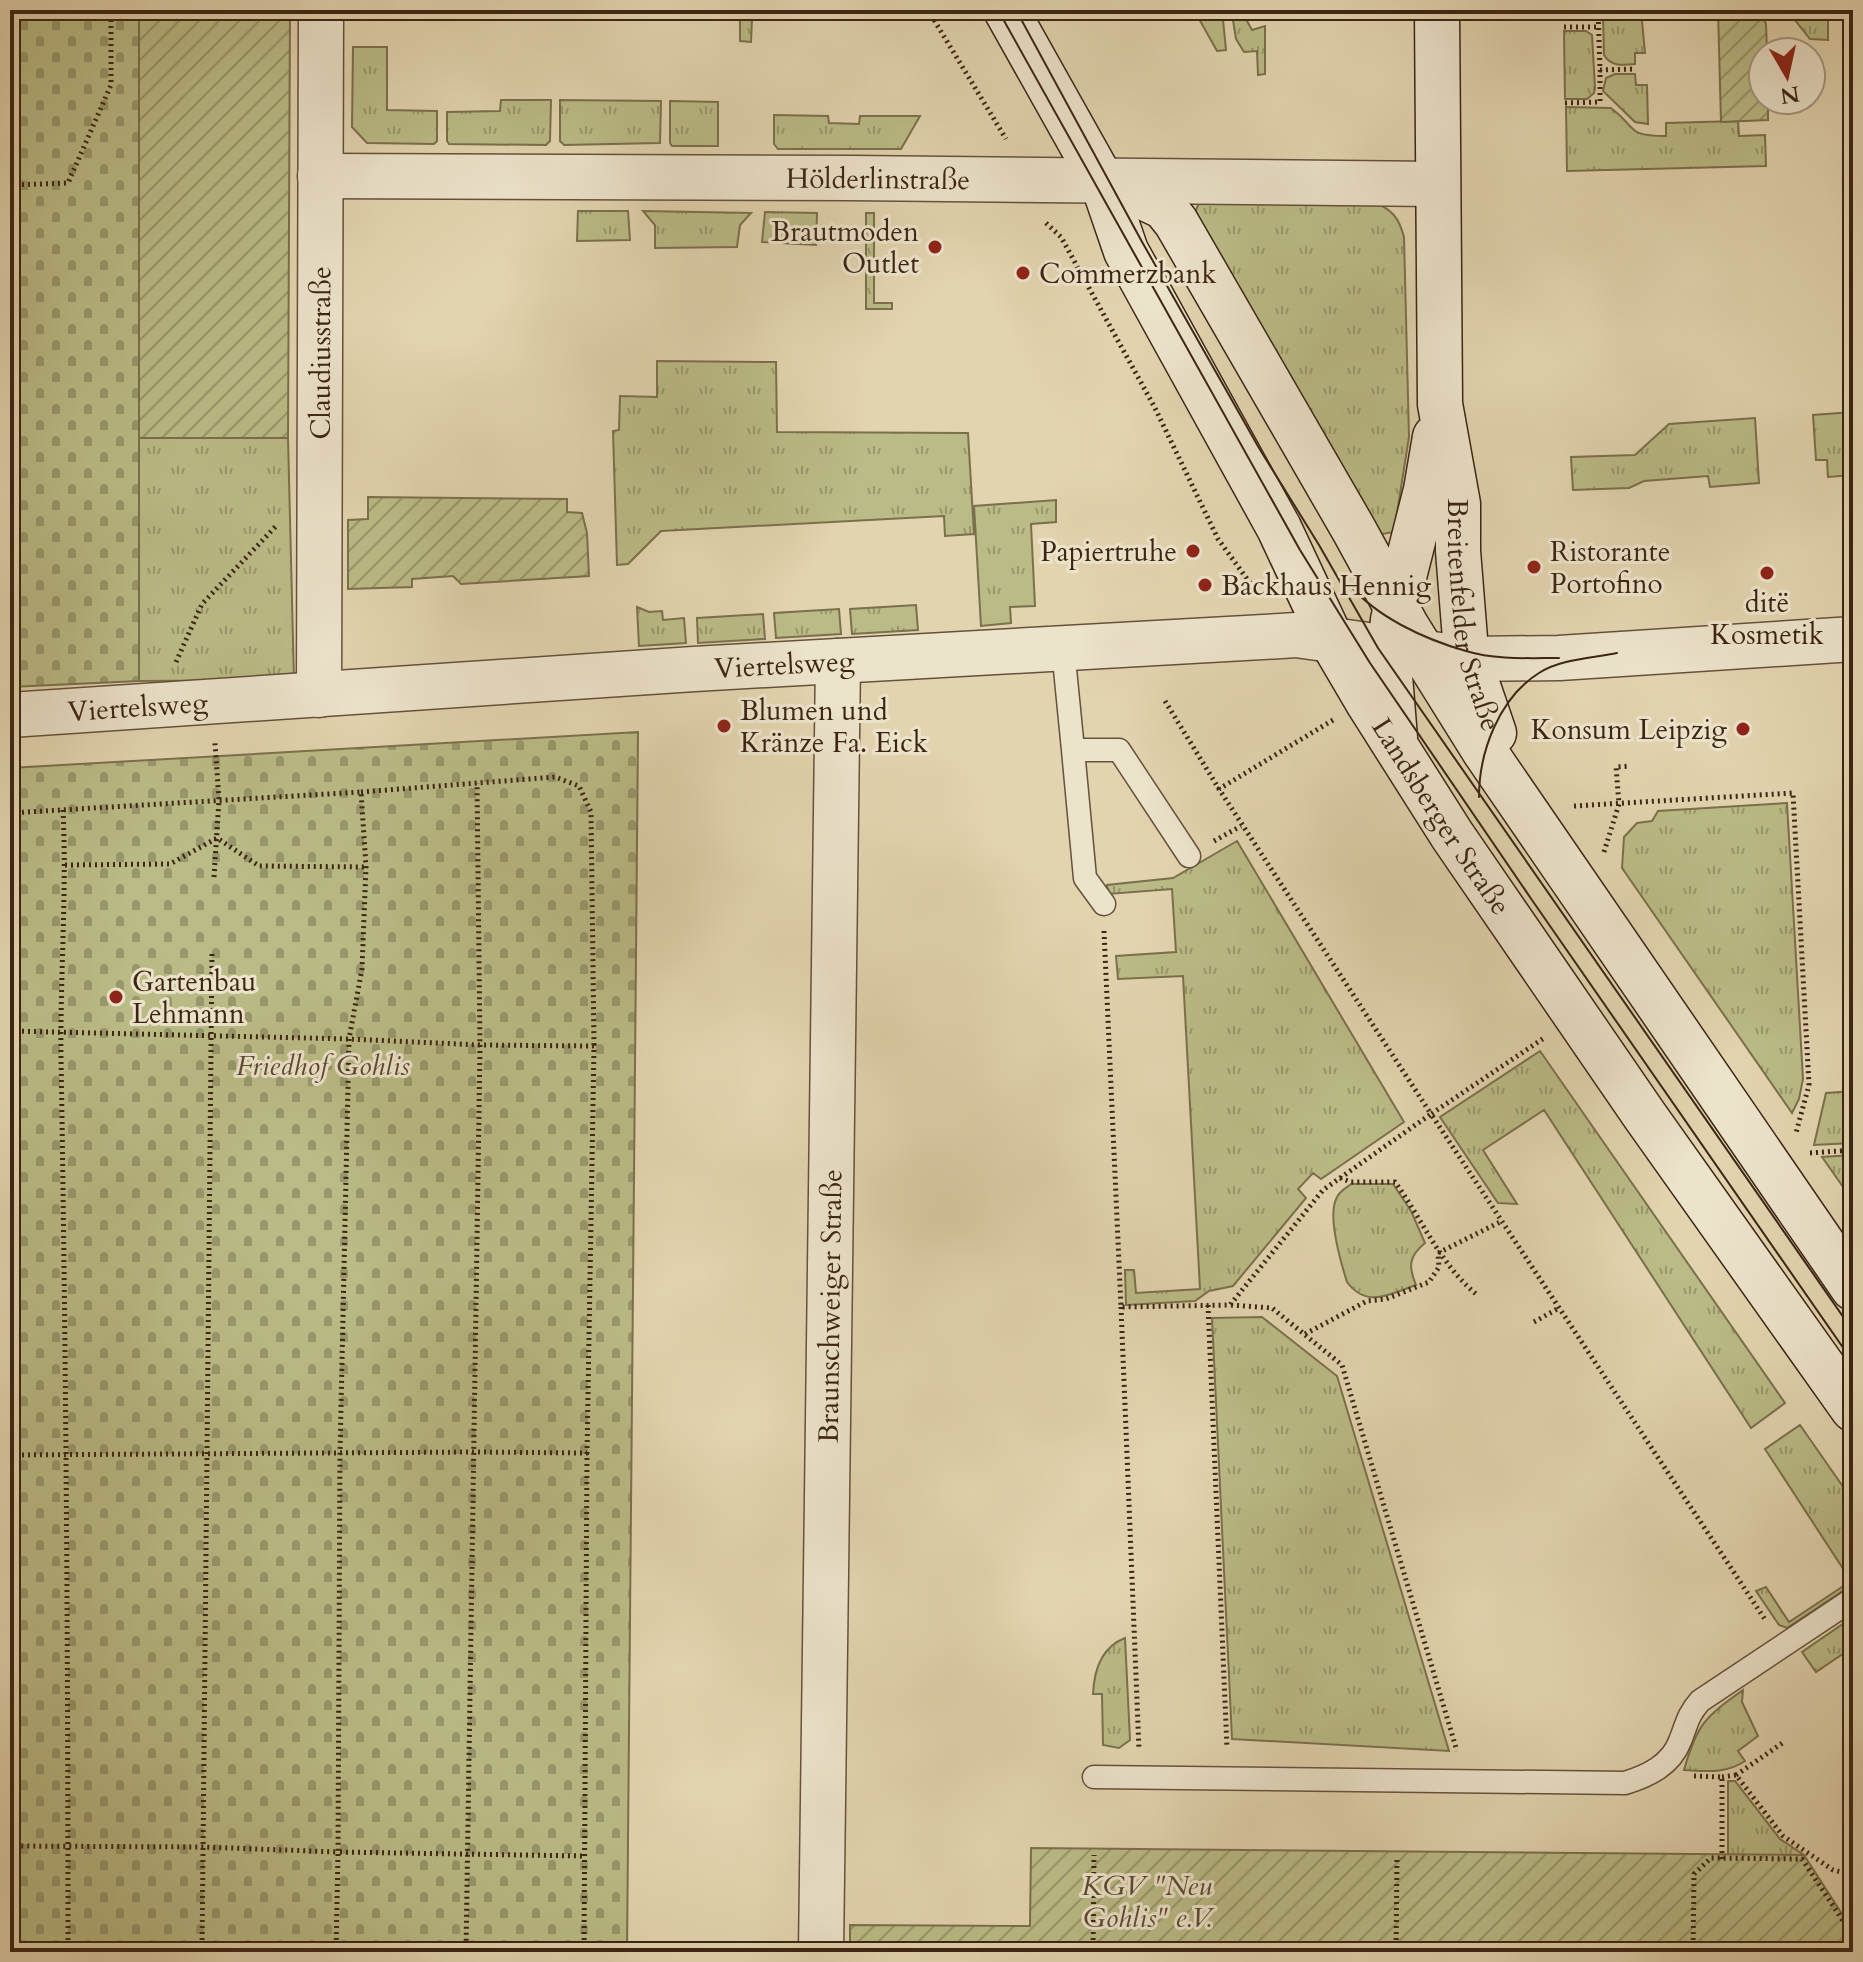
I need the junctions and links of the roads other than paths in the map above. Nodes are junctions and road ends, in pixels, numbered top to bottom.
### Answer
1 (321, 10) edge
2 (1006, 10) edge
3 (1437, 10) edge
4 (320, 176) junction
5 (1102, 181) junction
6 (1437, 184) junction
7 (1440, 404) junction
8 (1395, 606) junction
9 (1853, 639) edge
10 (1332, 641) junction
11 (1063, 649) junction
12 (1407, 651) junction
13 (1469, 659) junction
14 (838, 661) junction
15 (319, 695) junction
16 (10, 715) edge
17 (1396, 749) junction
18 (1073, 750) junction
19 (1547, 811) junction
20 (1189, 856) dead end
21 (1104, 904) road end
22 (1853, 1288) edge
23 (1853, 1409) edge
24 (1853, 1599) edge
25 (1094, 1777) dead end
26 (821, 1952) edge

1 - 4 street, Claudiusstraße
2 - 5 street, Landsberger Straße
3 - 6 street, Breitenfelder Straße
4 - 5 street, Hölderlinstraße
4 - 15 street, Claudiusstraße
5 - 6 street, Hölderlinstraße
5 - 8 street
5 - 10 street, Landsberger Straße
6 - 7 street, Breitenfelder Straße
7 - 8 street, Breitenfelder Straße
7 - 13 street, Breitenfelder Straße
8 - 12 street
9 - 13 street, Viertelsweg
10 - 11 street, Viertelsweg
10 - 12 street, Viertelsweg
10 - 17 street, Landsberger Straße
11 - 14 street, Viertelsweg
11 - 18 lane
12 - 13 street, Viertelsweg
12 - 17 street
12 - 19 street
13 - 19 street, Breitenfelder Straße
14 - 15 street, Viertelsweg
14 - 26 street, Braunschweiger Straße
15 - 16 street, Viertelsweg
17 - 23 street, Landsberger Straße
18 - 20 lane
18 - 21 lane
19 - 22 street
24 - 25 lane

